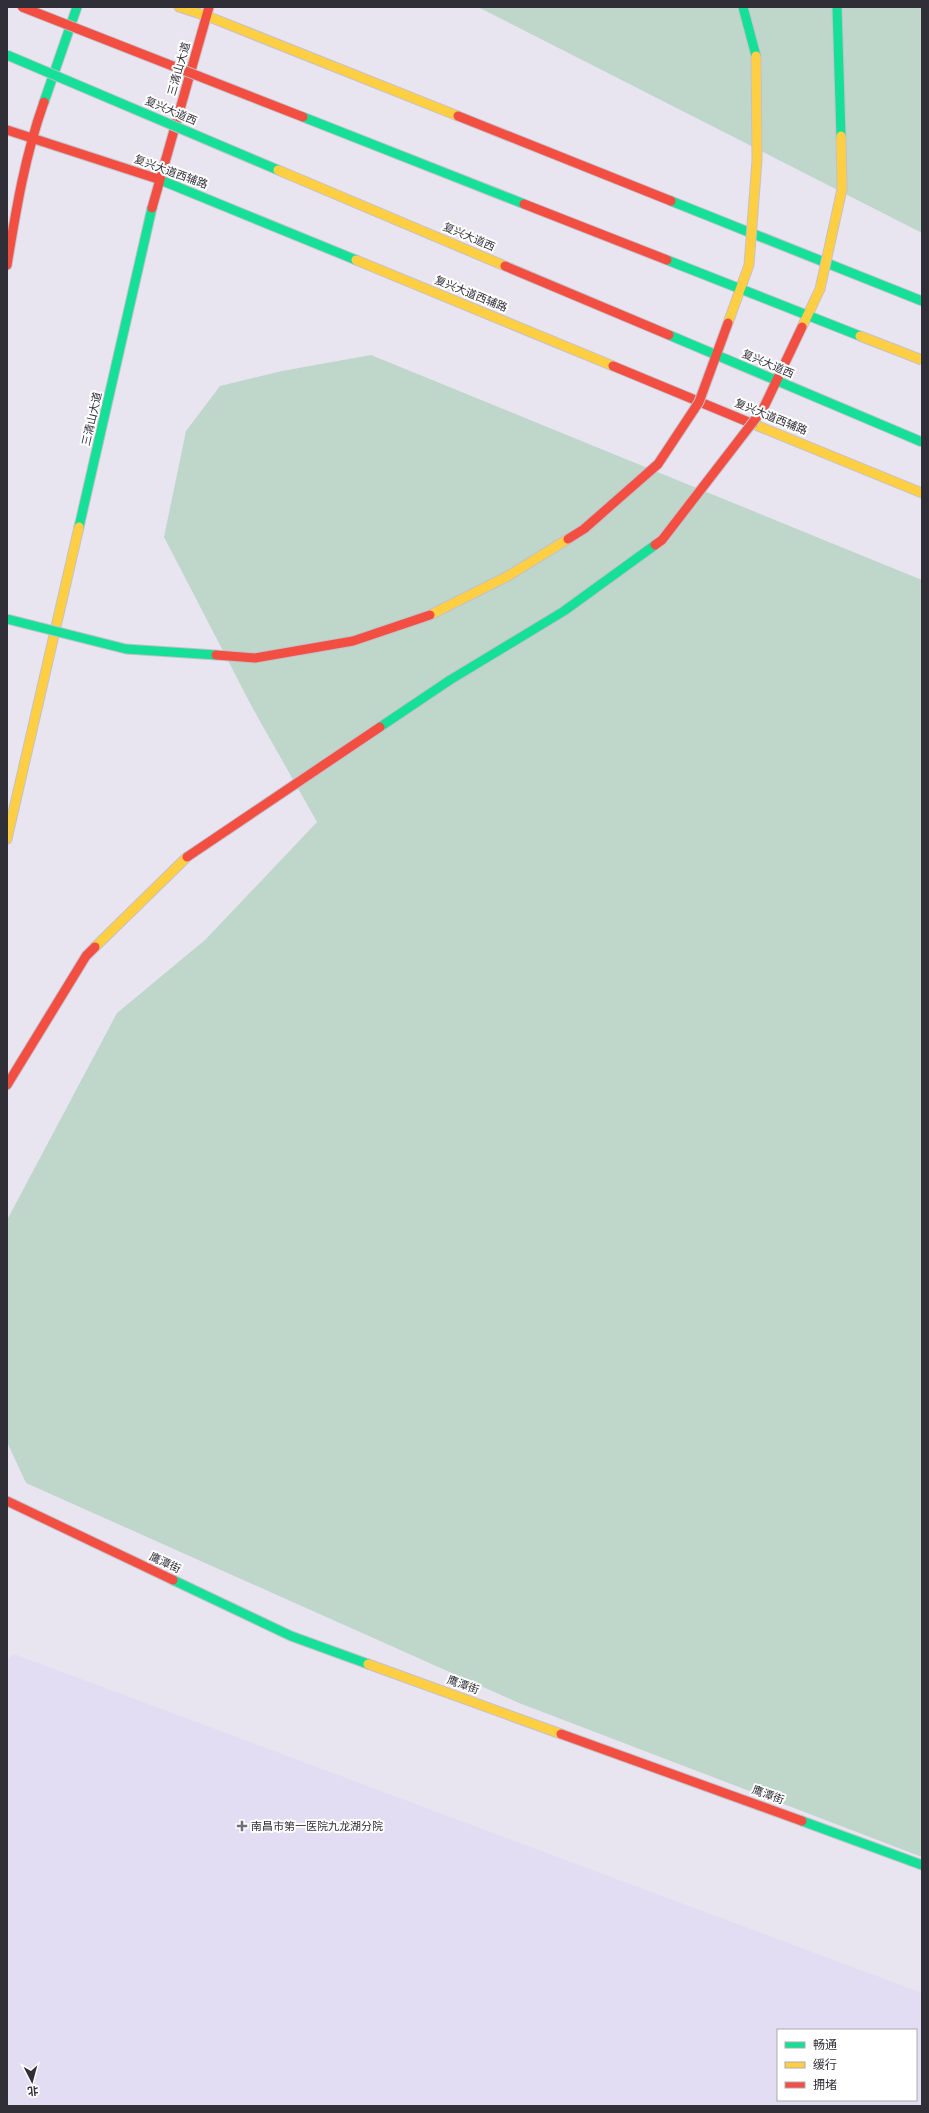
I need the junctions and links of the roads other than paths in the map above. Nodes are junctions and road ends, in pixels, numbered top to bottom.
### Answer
1 (22, 7) edge
2 (77, 7) edge
3 (179, 7) edge
4 (743, 7) edge
5 (837, 7) edge
6 (208, 11) edge
7 (7, 55) edge
8 (7, 130) edge
9 (31, 140) junction
10 (159, 179) junction
11 (7, 265) edge
12 (922, 301) edge
13 (922, 360) edge
14 (922, 442) edge
15 (922, 492) edge
16 (7, 619) edge
17 (7, 839) edge
18 (7, 1085) edge
19 (7, 1501) edge
20 (922, 1865) edge

1 - 13 main road, bridge
2 - 9 main road
3 - 6 main road
4 - 16 main road, bridge
5 - 18 main road, bridge
6 - 10 main road, 三清山大道
6 - 12 main road
7 - 14 main road, 复兴大道西, bridge
8 - 9 main road, 复兴大道西辅路
9 - 10 main road, 复兴大道西辅路
9 - 11 main road
10 - 15 main road, 复兴大道西辅路
10 - 17 main road, 三清山大道
19 - 20 main road, 鹰潭街

